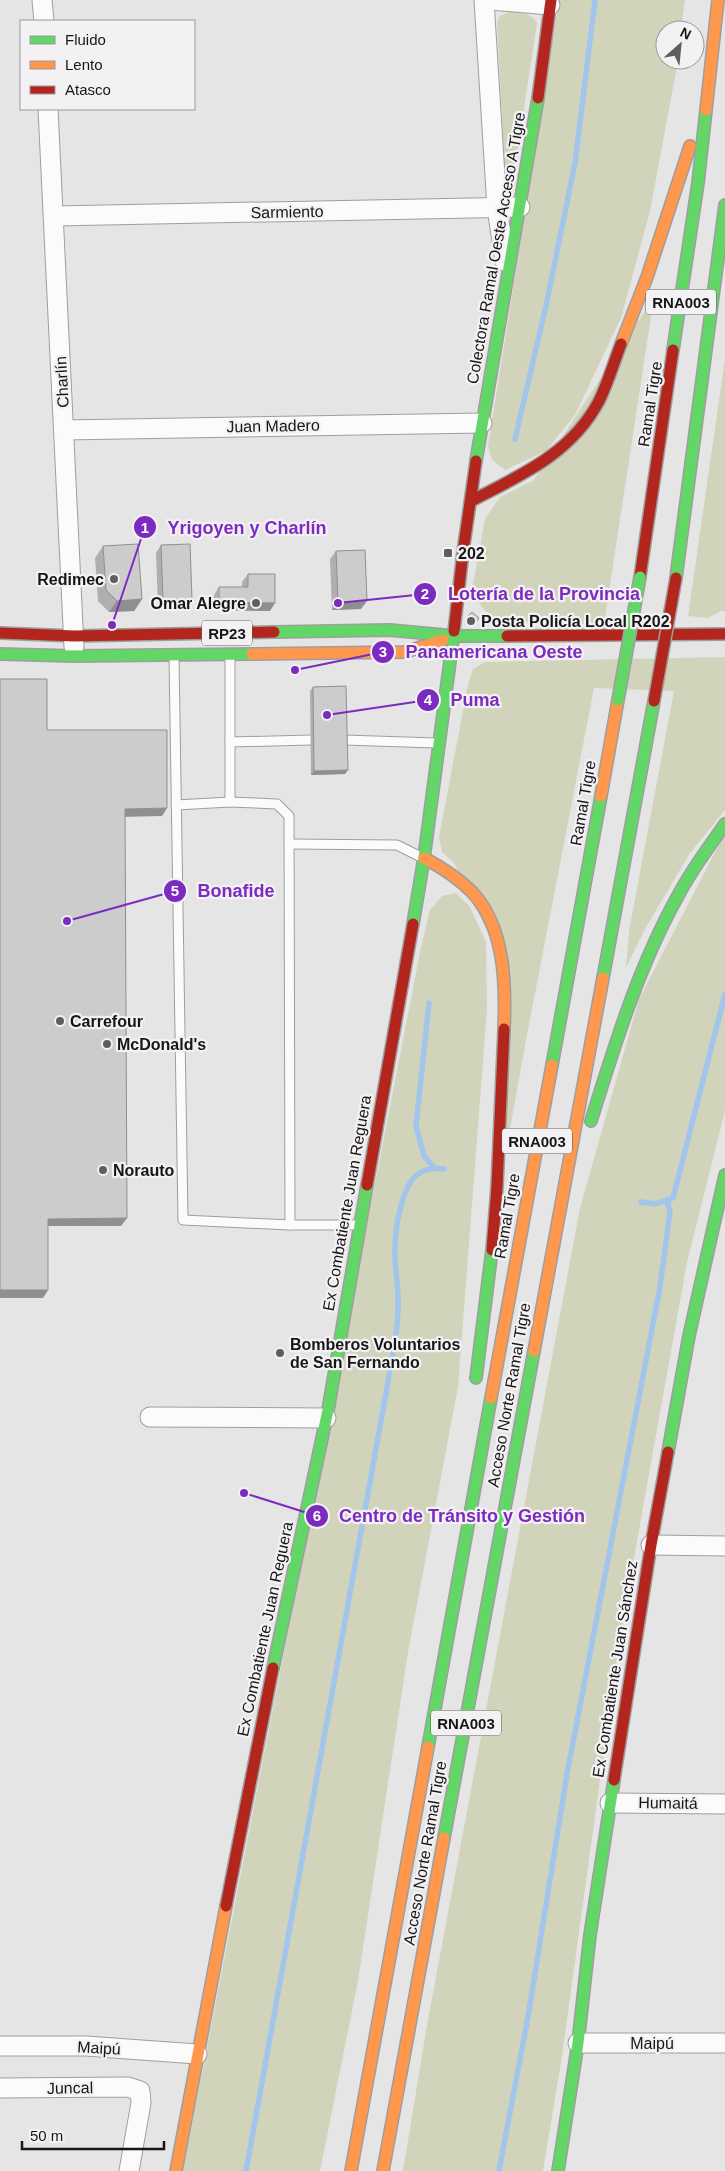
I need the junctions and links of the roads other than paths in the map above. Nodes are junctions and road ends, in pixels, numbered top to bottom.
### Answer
1 (42, 0) edge
2 (484, 0) edge
3 (491, 0) edge
4 (718, 0) edge
5 (550, 2) edge
6 (44, 20) edge
7 (715, 25) junction
8 (48, 110) edge
9 (725, 205) edge
10 (520, 207) junction
11 (497, 208) junction
12 (54, 216) junction
13 (508, 282) junction
14 (482, 423) junction
15 (64, 430) junction
16 (471, 501) junction
17 (0, 633) edge
18 (725, 634) edge
19 (74, 636) junction
20 (454, 636) junction
21 (0, 654) edge
22 (174, 654) junction
23 (230, 654) junction
24 (74, 656) junction
25 (311, 740) dead end
26 (344, 740) edge
27 (230, 742) junction
28 (440, 744) junction
29 (230, 802) junction
30 (176, 805) junction
31 (725, 824) edge
32 (290, 844) junction
33 (424, 858) junction
34 (588, 1132) dead end
35 (582, 1151) dead end
36 (725, 1175) edge
37 (290, 1225) junction
38 (360, 1225) junction
39 (548, 1274) junction
40 (474, 1387) dead end
41 (150, 1416) dead end
42 (326, 1418) junction
43 (462, 1490) dead end
44 (651, 1545) junction
45 (725, 1546) edge
46 (456, 1583) junction
47 (610, 1802) junction
48 (725, 1804) edge
49 (578, 2043) junction
50 (725, 2043) edge
51 (0, 2046) edge
52 (197, 2054) junction
53 (0, 2088) edge
54 (129, 2171) edge
55 (176, 2171) edge
56 (350, 2171) edge
57 (383, 2171) edge
58 (558, 2171) edge

1 - 6 street
2 - 11 street
3 - 5 street
4 - 7 main road, RNA003
5 - 10 main road, Colectora Ramal Oeste Acceso A Tigre
7 - 16 main road
7 - 46 main road, Ramal Tigre / RNA003, bridge
8 - 12 street, Charlín
9 - 39 main road, RNA003, bridge
10 - 11 street, Sarmiento
10 - 13 main road, Colectora Ramal Oeste Acceso A Tigre
11 - 12 street, Sarmiento
11 - 13 street
12 - 15 street, Charlín
13 - 14 main road, Colectora Ramal Oeste Acceso A Tigre
14 - 15 street, Juan Madero
14 - 16 main road, Colectora Ramal Oeste Acceso A Tigre
15 - 19 street, Charlín
16 - 20 main road, Ex Combatiente Juan Reguera
17 - 19 main road, RP23
18 - 20 main road, RP23
19 - 20 main road, RP23
19 - 24 street, Charlín
20 - 23 main road, RP23
20 - 28 main road, Ex Combatiente Juan Reguera
21 - 24 main road, RP23
22 - 23 main road, RP23
22 - 24 main road, RP23
22 - 30 lane
23 - 27 lane
25 - 27 lane
26 - 28 lane
27 - 29 lane
28 - 33 main road, Ex Combatiente Juan Reguera
29 - 30 lane
29 - 32 lane
30 - 37 lane
31 - 34 main road
32 - 33 lane
32 - 37 lane
33 - 38 main road, Ex Combatiente Juan Reguera
33 - 40 main road
35 - 39 main road
36 - 44 main road, Ex Combatiente Juan Sánchez
37 - 38 lane
38 - 42 main road, Ex Combatiente Juan Reguera
39 - 57 main road, Acceso Norte Ramal Tigre / RNA003
41 - 42 street
42 - 52 main road, Ex Combatiente Juan Reguera
43 - 46 main road
44 - 45 street
44 - 47 main road, Ex Combatiente Juan Sánchez
46 - 56 main road, Acceso Norte Ramal Tigre / RNA003
47 - 48 street, Humaitá
47 - 49 main road, Ex Combatiente Juan Sánchez
49 - 50 street, Maipú
49 - 58 main road, Ex Combatiente Juan Sánchez
51 - 52 street, Maipú
52 - 55 main road, Ex Combatiente Juan Reguera
53 - 54 street, Juncal

